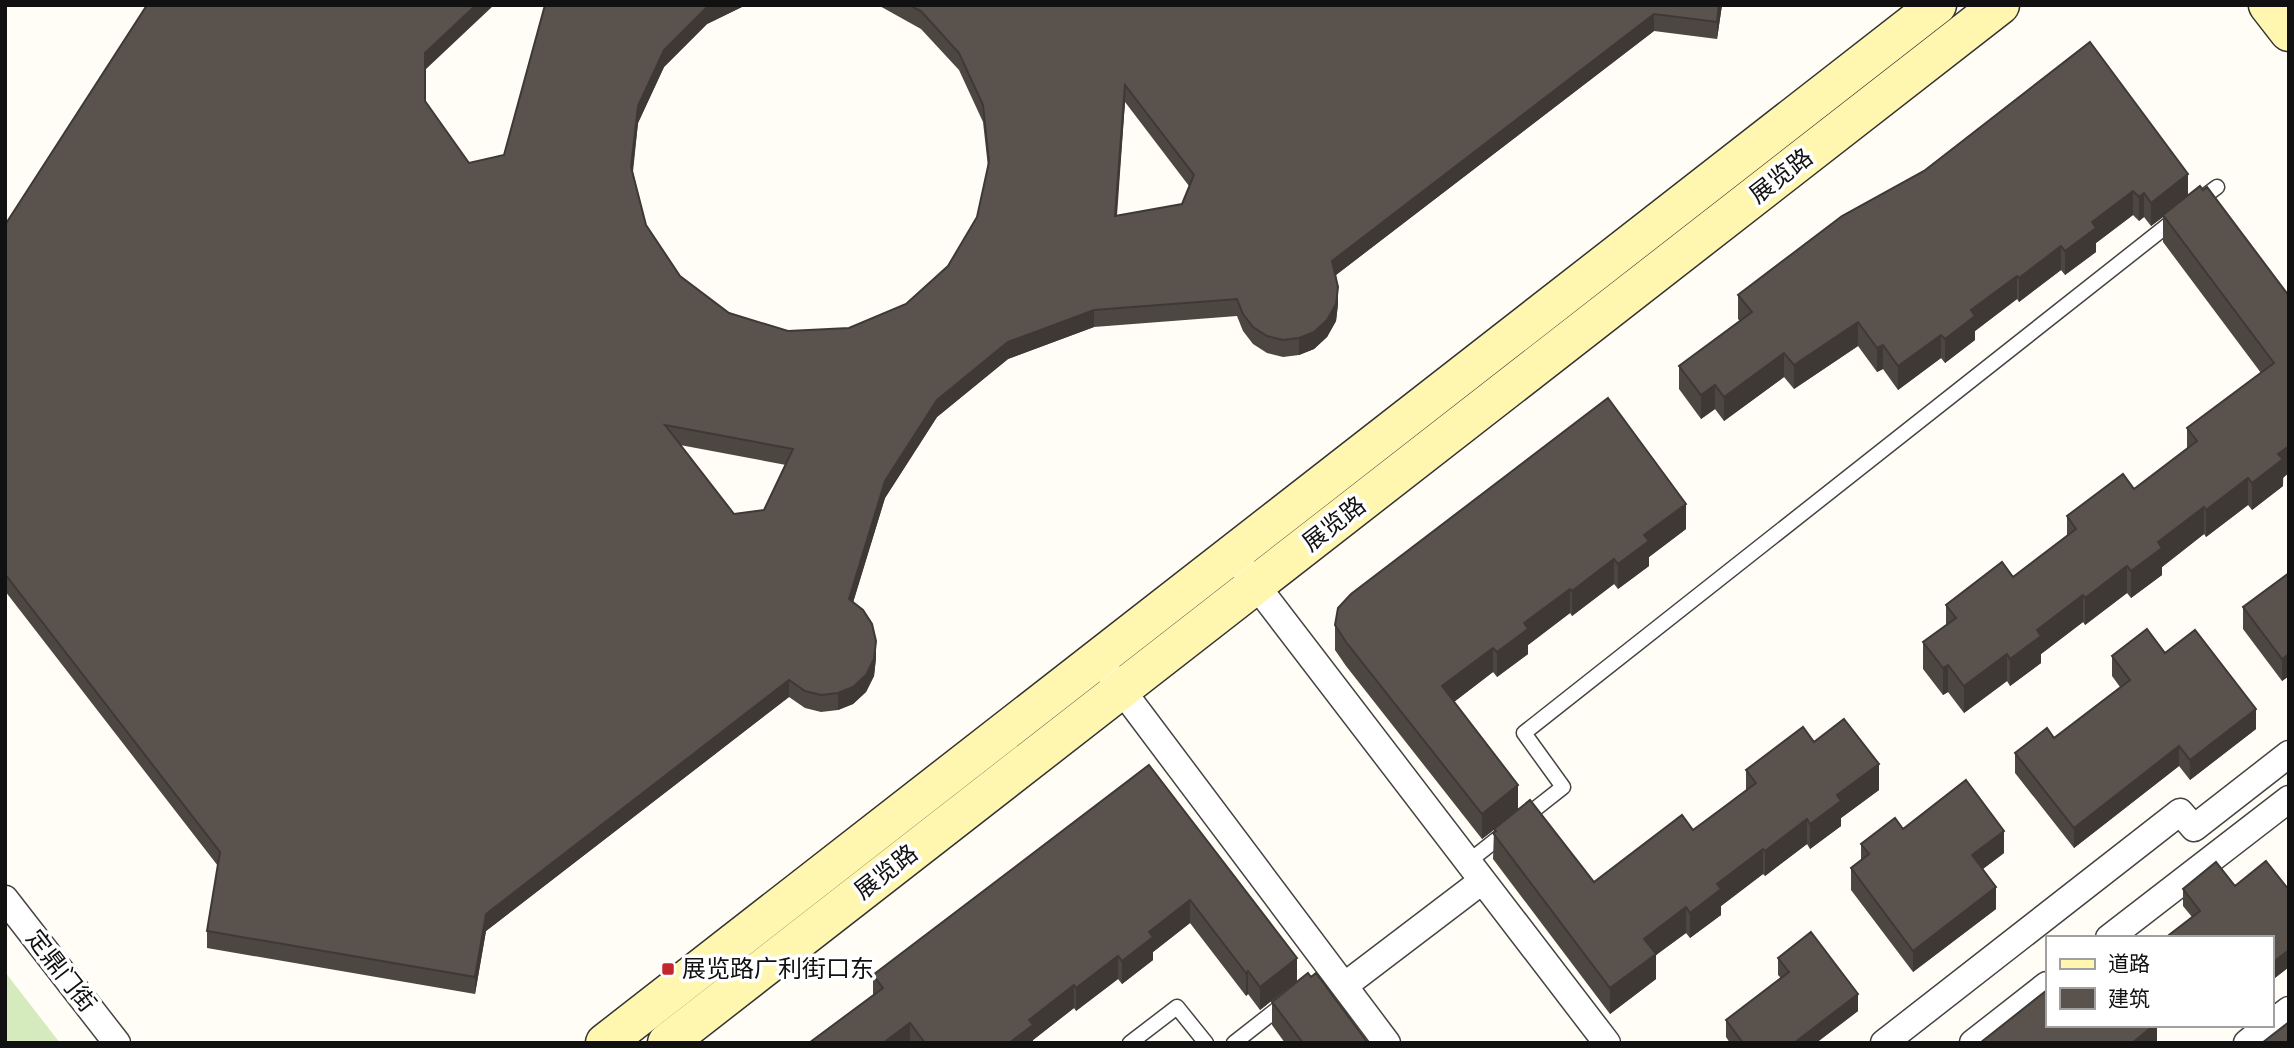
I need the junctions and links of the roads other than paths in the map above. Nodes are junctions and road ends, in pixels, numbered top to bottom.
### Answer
1 (1937, 5) edge
2 (2000, 5) edge
3 (2268, 5) edge
4 (2289, 32) edge
5 (2217, 187) dead end
6 (1233, 555) junction
7 (1256, 584) junction
8 (1098, 659) junction
9 (1121, 689) junction
10 (2289, 754) edge
11 (2289, 799) edge
12 (1475, 872) junction
13 (5, 899) edge
14 (2112, 936) edge
15 (1331, 976) junction
16 (2046, 986) edge
17 (1298, 992) edge
18 (2289, 1010) edge
19 (2273, 1023) edge
20 (2267, 1027) edge
21 (117, 1043) edge
22 (604, 1043) edge
23 (667, 1043) edge
24 (1130, 1043) edge
25 (1206, 1043) edge
26 (1234, 1043) edge
27 (1387, 1043) edge
28 (1607, 1043) edge
29 (1884, 1043) edge
30 (1973, 1043) edge
31 (2247, 1043) edge

1 - 6 street, 展览路
2 - 7 street, 展览路
3 - 4 street
5 - 12 lane
6 - 7 street
6 - 8 street, 展览路
7 - 9 street, 展览路
7 - 12 street
8 - 9 street
8 - 22 street, 展览路
9 - 15 street
9 - 23 street, 展览路
10 - 29 street
11 - 14 street
12 - 15 street
12 - 28 street
13 - 21 street, 定鼎门街
15 - 27 street
16 - 30 street
17 - 26 lane
18 - 19 street
20 - 31 street
24 - 25 lane

